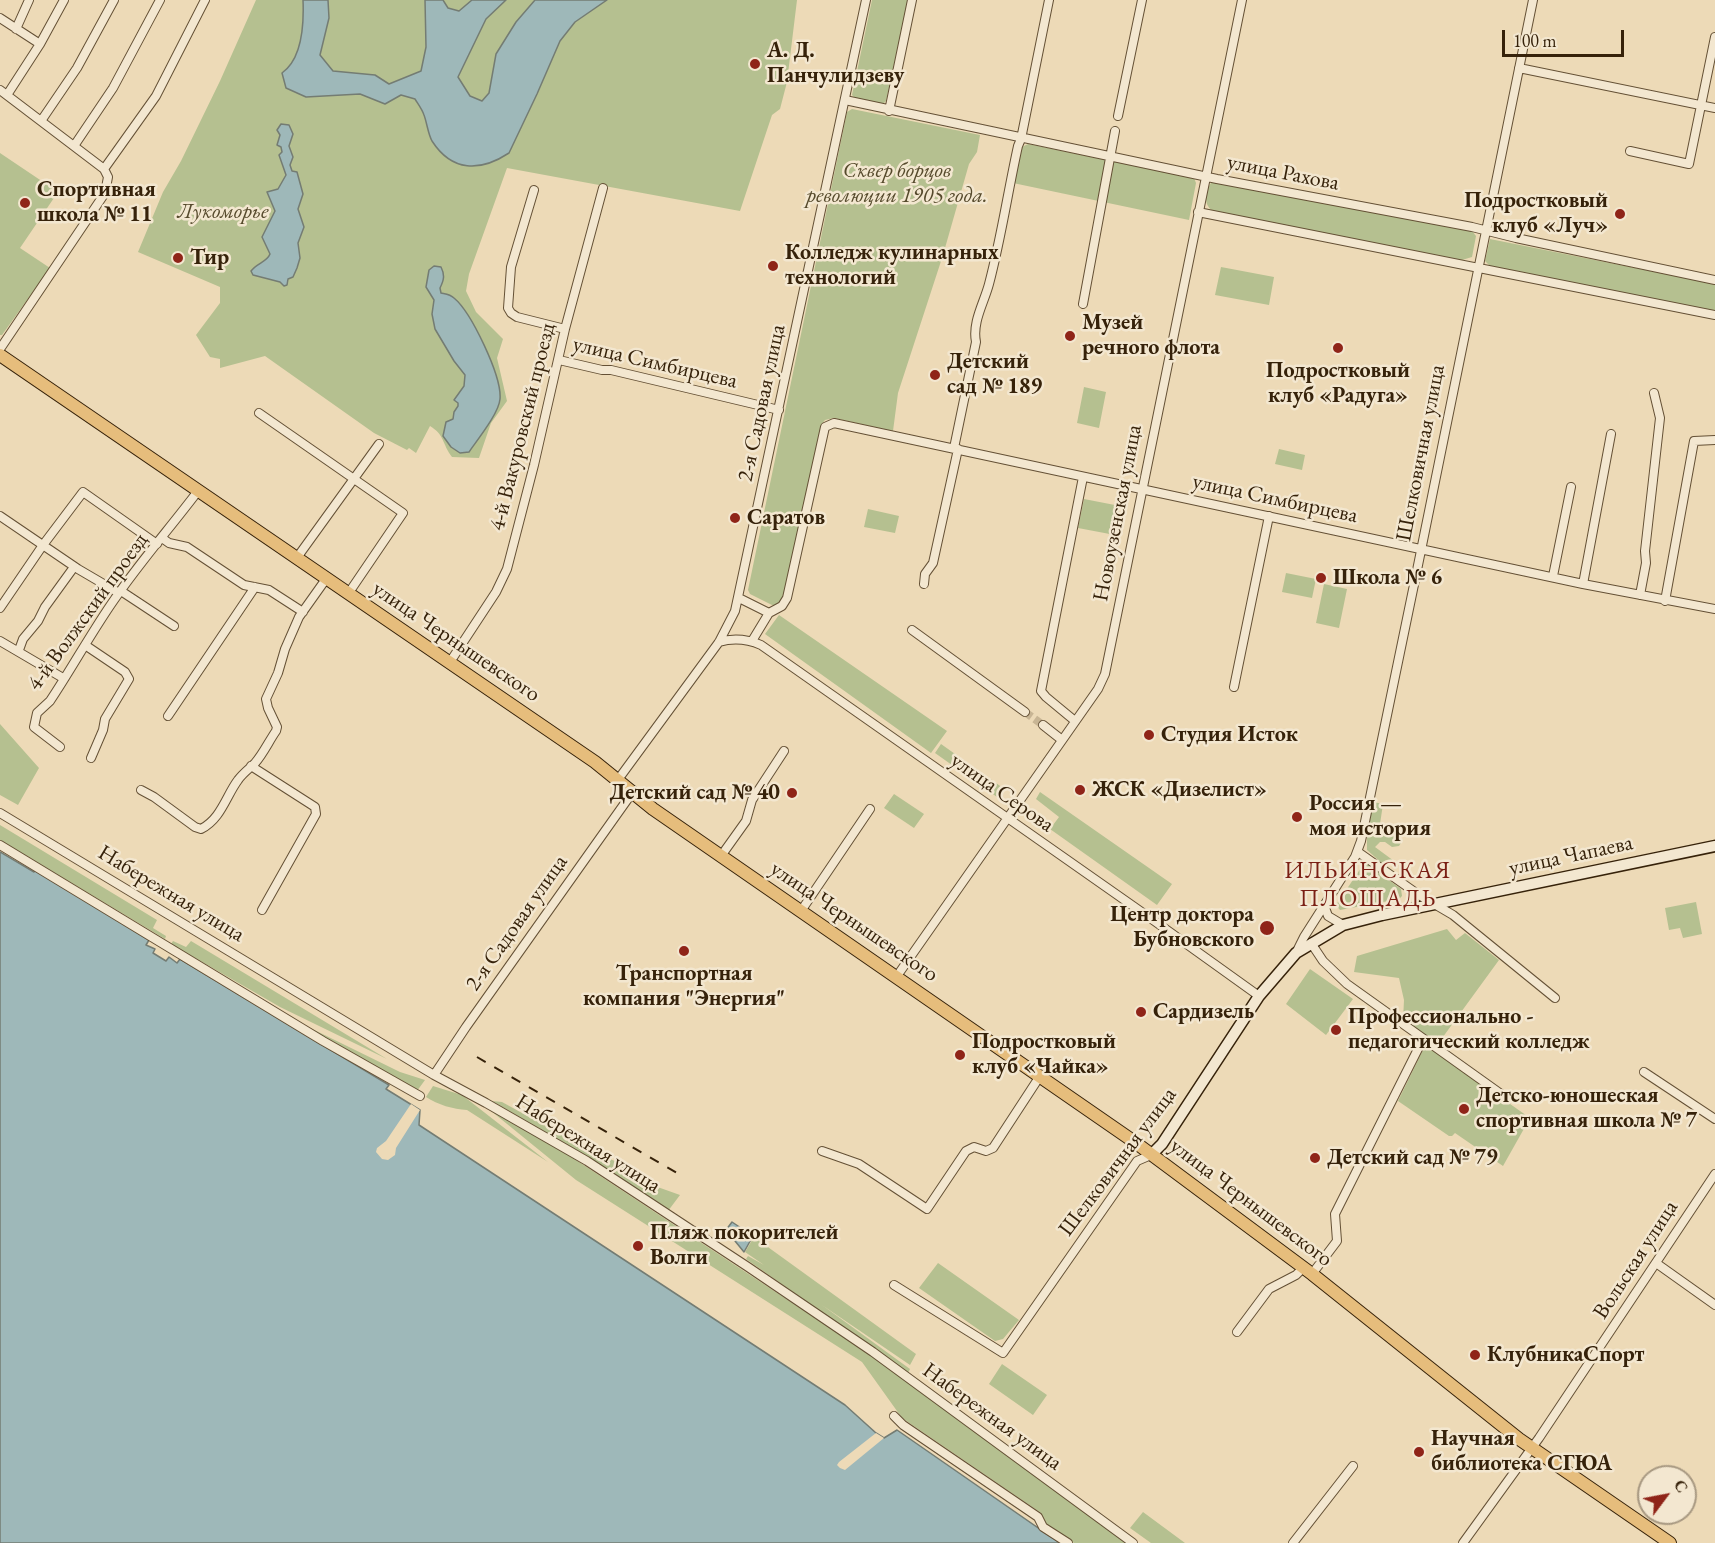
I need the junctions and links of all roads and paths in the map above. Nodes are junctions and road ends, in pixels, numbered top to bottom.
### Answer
1 (29, 0) edge
2 (64, 0) edge
3 (114, 0) edge
4 (160, 0) edge
5 (205, 0) edge
6 (866, 0) edge
7 (912, 0) edge
8 (1049, 0) edge
9 (1142, 0) edge
10 (1242, 0) edge
11 (1533, 0) edge
12 (0, 18) edge
13 (16, 29) junction
14 (1715, 37) edge
15 (40, 44) junction
16 (1519, 68) junction
17 (3, 93) edge
18 (844, 100) junction
19 (1701, 106) junction
20 (1715, 108) edge
21 (889, 111) junction
22 (1118, 116) dead end
23 (41, 121) junction
24 (1115, 131) dead end
25 (1022, 139) junction
26 (74, 146) junction
27 (1630, 151) dead end
28 (1111, 157) junction
29 (106, 173) junction
30 (1204, 176) junction
31 (603, 188) dead end
32 (534, 190) dead end
33 (1198, 212) junction
34 (1485, 231) junction
35 (1478, 268) junction
36 (1715, 280) edge
37 (1083, 304) dead end
38 (1715, 315) edge
39 (565, 329) junction
40 (0, 350) edge
41 (0, 355) edge
42 (559, 360) junction
43 (1654, 393) dead end
44 (779, 410) junction
45 (259, 413) dead end
46 (1611, 434) dead end
47 (1715, 440) edge
48 (379, 444) dead end
49 (956, 449) junction
50 (1083, 477) junction
51 (355, 479) junction
52 (1571, 487) dead end
53 (1141, 489) junction
54 (198, 491) junction
55 (0, 516) edge
56 (1269, 516) junction
57 (160, 541) junction
58 (43, 545) junction
59 (1422, 548) junction
60 (297, 559) junction
61 (74, 567) junction
62 (1553, 576) junction
63 (326, 579) junction
64 (924, 584) dead end
65 (1583, 584) junction
66 (255, 587) junction
67 (120, 592) junction
68 (348, 594) junction
69 (1640, 595) junction
70 (739, 598) junction
71 (1665, 600) junction
72 (0, 608) edge
73 (1715, 609) edge
74 (303, 612) junction
75 (769, 613) junction
76 (174, 626) dead end
77 (912, 630) dead end
78 (0, 641) edge
79 (752, 641) junction
80 (719, 642) junction
81 (85, 645) junction
82 (19, 650) junction
83 (450, 663) junction
84 (63, 678) junction
85 (1234, 687) dead end
86 (1025, 712) tunnel mouth
87 (168, 716) dead end
88 (1075, 721) junction
89 (1043, 725) tunnel mouth
90 (1062, 740) junction
91 (60, 747) dead end
92 (784, 751) dead end
93 (91, 758) dead end
94 (251, 766) junction
95 (617, 781) junction
96 (141, 790) dead end
97 (632, 793) junction
98 (870, 809) dead end
99 (0, 813) edge
100 (1006, 818) junction
101 (0, 845) edge
102 (1715, 846) edge
103 (1358, 852) junction
104 (721, 856) junction
105 (1435, 904) junction
106 (1324, 905) junction
107 (262, 910) dead end
108 (801, 911) junction
109 (1343, 925) junction
110 (1311, 943) junction
111 (1296, 953) junction
112 (897, 976) junction
113 (1259, 996) junction
114 (1555, 998) dead end
115 (1423, 1039) junction
116 (1644, 1072) dead end
117 (434, 1075) junction
118 (1040, 1076) junction
119 (420, 1096) dead end
120 (1509, 1099) dead end
121 (1715, 1119) edge
122 (822, 1151) dead end
123 (1151, 1155) junction
124 (1715, 1174) edge
125 (1656, 1263) junction
126 (1307, 1271) junction
127 (894, 1286) dead end
128 (1715, 1305) edge
129 (1237, 1332) dead end
130 (894, 1416) dead end
131 (1532, 1448) junction
132 (1353, 1466) dead end
133 (1068, 1543) edge
134 (1133, 1543) edge
135 (1293, 1543) edge
136 (1463, 1543) edge
137 (1670, 1543) edge

1 - 13 street
2 - 15 street
3 - 23 street
4 - 26 street
5 - 29 street
6 - 18 street, 2-я Садовая улица
7 - 21 street
8 - 25 street
9 - 22 street
10 - 30 street, Новоузенская улица
11 - 16 street, Шелковичная улица
12 - 13 street
13 - 15 street
14 - 19 street
15 - 17 street
16 - 19 street
16 - 34 street, Шелковичная улица
17 - 23 street
18 - 21 street, улица Рахова
18 - 44 street, 2-я Садовая улица
19 - 20 street
19 - 27 street
21 - 25 street, улица Рахова
23 - 26 street
24 - 28 street
25 - 28 street, улица Рахова
25 - 49 street
26 - 29 street
28 - 30 street, улица Рахова
28 - 37 street
29 - 40 street
30 - 33 street, Новоузенская улица
30 - 34 street, улица Рахова
31 - 39 street, 4-й Вакуровский проезд
32 - 39 street, улица Симбирцева
33 - 35 street
33 - 53 street, Новоузенская улица
34 - 35 street, Шелковичная улица
34 - 36 street, улица Рахова
35 - 38 street
35 - 59 street, Шелковичная улица
39 - 42 street, 4-й Вакуровский проезд
41 - 54 main road, улица Чернышевского
42 - 44 street, улица Симбирцева
42 - 83 street, 4-й Вакуровский проезд
43 - 69 street
44 - 70 street, 2-я Садовая улица
45 - 51 street
46 - 65 street
47 - 71 street
48 - 51 street
49 - 50 street, улица Симбирцева
49 - 64 street
49 - 75 street, улица Симбирцева
50 - 53 street, улица Симбирцева
50 - 88 street
51 - 60 street
51 - 68 street
52 - 62 street
53 - 56 street, улица Симбирцева
53 - 88 street, Новоузенская улица
54 - 57 street, 4-й Волжский проезд
54 - 60 main road, улица Чернышевского
55 - 58 street
56 - 59 street, улица Симбирцева
56 - 85 street
57 - 58 street
57 - 66 street
57 - 67 street, 4-й Волжский проезд
58 - 61 street
58 - 72 street
59 - 62 street, улица Симбирцева
59 - 103 street, Шелковичная улица
60 - 63 main road, улица Чернышевского
61 - 67 street
61 - 82 street
62 - 65 street, улица Симбирцева
63 - 68 main road, улица Чернышевского
63 - 74 street
65 - 69 street, улица Симбирцева
66 - 74 street
66 - 87 street
67 - 76 street
67 - 81 street, 4-й Волжский проезд
68 - 83 main road, улица Чернышевского
69 - 71 street, улица Симбирцева
70 - 75 street
70 - 80 street, 2-я Садовая улица
71 - 73 street, улица Симбирцева
74 - 94 street
75 - 79 street
77 - 86 street
78 - 82 street
79 - 80 street
79 - 100 street, улица Серова
80 - 95 street, 2-я Садовая улица
81 - 84 street, 4-й Волжский проезд
81 - 93 street
82 - 84 street
83 - 95 main road, улица Чернышевского
84 - 91 street, 4-й Волжский проезд
88 - 90 street, Новоузенская улица
89 - 90 street
90 - 100 street, Новоузенская улица
92 - 104 street
94 - 96 street
94 - 107 street
95 - 97 main road, улица Чернышевского
97 - 104 main road, улица Чернышевского
97 - 117 street, 2-я Садовая улица
98 - 108 street
99 - 117 street, Набережная улица
100 - 112 street, Новоузенская улица
100 - 113 street, улица Серова
101 - 119 street
102 - 105 street, улица Чапаева
103 - 105 street
103 - 106 street, Шелковичная улица
104 - 108 main road, улица Чернышевского
105 - 109 street
105 - 114 street
106 - 109 street
106 - 111 street, Шелковичная улица
108 - 112 main road, улица Чернышевского
109 - 110 street
110 - 111 street
110 - 115 street
111 - 113 street, Шелковичная улица
112 - 118 main road, улица Чернышевского
113 - 123 street, Шелковичная улица
115 - 120 street
115 - 126 street
116 - 121 street
117 - 134 street, Набережная улица
118 - 122 street
118 - 123 main road, улица Чернышевского
123 - 126 main road, улица Чернышевского
123 - 127 street, Шелковичная улица
124 - 125 street, Вольская улица
125 - 128 street
125 - 131 street, Вольская улица
126 - 129 street
126 - 131 main road, улица Чернышевского
130 - 133 street
131 - 136 street, Вольская улица
131 - 137 main road, улица Чернышевского
132 - 135 street

